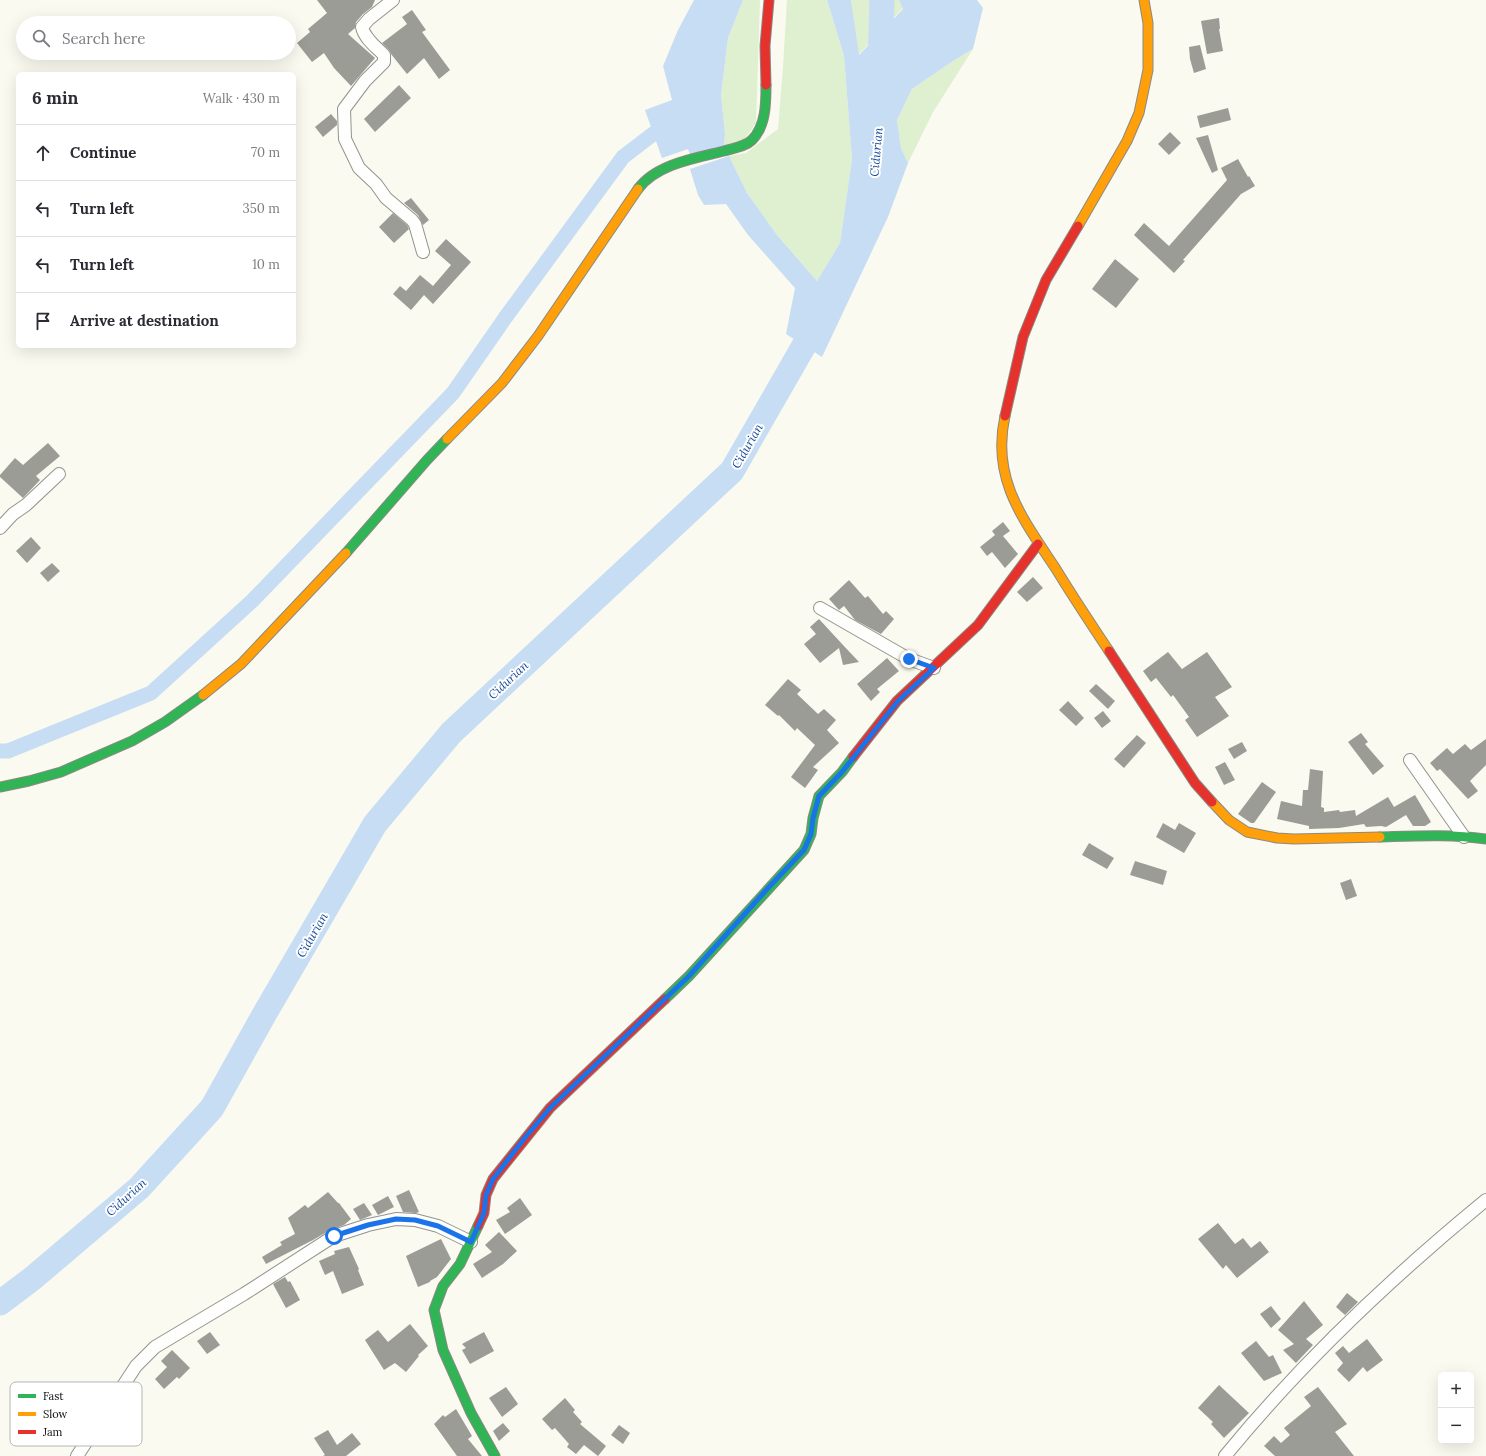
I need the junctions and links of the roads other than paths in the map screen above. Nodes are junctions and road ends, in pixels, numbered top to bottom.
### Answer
1 (393, 0) edge
2 (769, 0) edge
3 (1144, 0) edge
4 (423, 252) dead end
5 (59, 474) dead end
6 (0, 528) edge
7 (1038, 544) junction
8 (820, 608) dead end
9 (934, 668) junction
10 (1410, 760) dead end
11 (0, 787) edge
12 (1464, 837) junction
13 (1486, 839) edge
14 (1486, 1200) edge
15 (471, 1242) junction
16 (126, 1382) edge
17 (84, 1446) edge
18 (77, 1456) edge
19 (495, 1456) edge
20 (1225, 1456) edge

1 - 4 street
2 - 11 street
3 - 7 street
5 - 6 street
7 - 9 street
7 - 12 street
8 - 9 street
9 - 15 street
10 - 12 street
12 - 13 street
14 - 20 street
15 - 16 street
15 - 19 street
17 - 18 street

